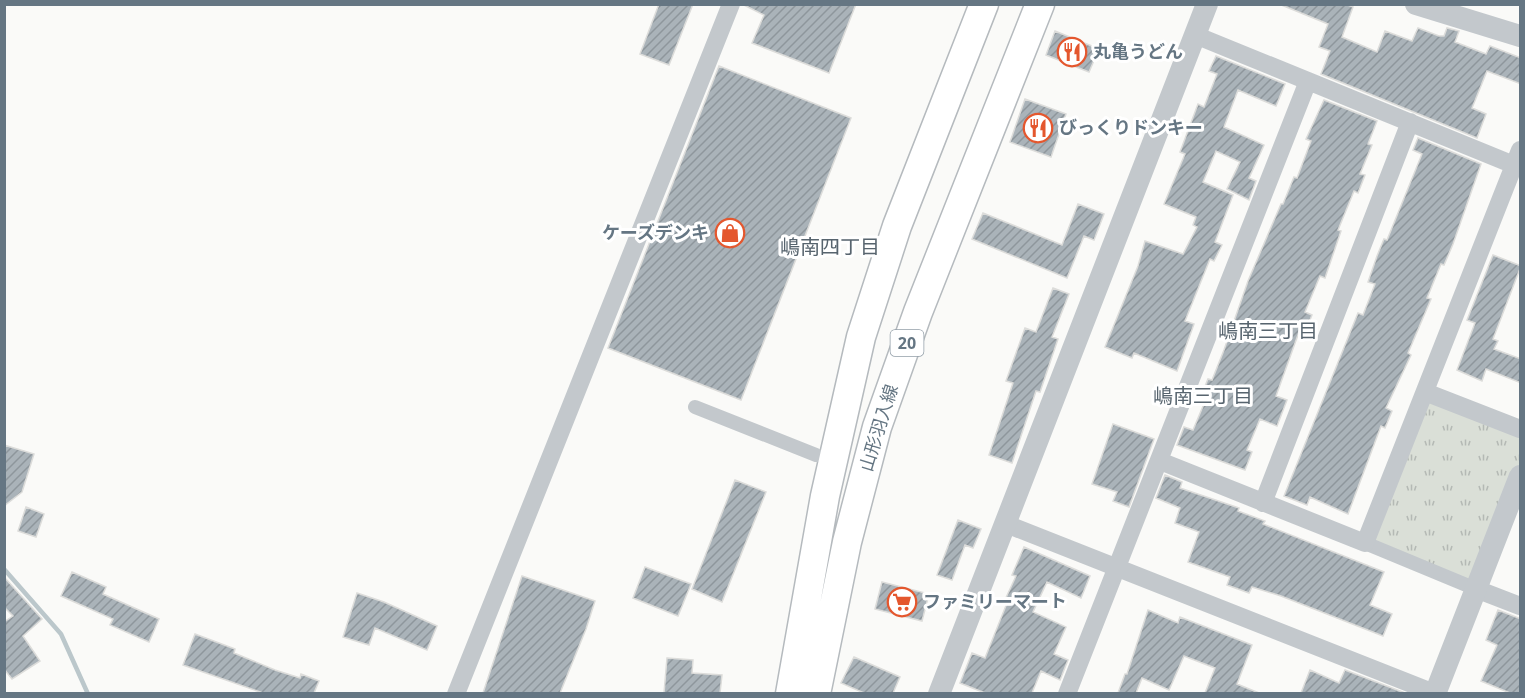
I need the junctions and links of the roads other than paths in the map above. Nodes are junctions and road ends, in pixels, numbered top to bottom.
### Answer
1 (731, 4) edge
2 (984, 4) edge
3 (1040, 4) edge
4 (1207, 4) edge
5 (1416, 4) edge
6 (1195, 35) junction
7 (1521, 36) edge
8 (1308, 81) junction
9 (1410, 122) junction
10 (1518, 157) edge
11 (1425, 392) junction
12 (694, 407) dead end
13 (1521, 429) edge
14 (816, 455) dead end
15 (1160, 461) junction
16 (1521, 476) edge
17 (1263, 503) junction
18 (1006, 524) junction
19 (1365, 543) junction
20 (1118, 569) junction
21 (1476, 589) junction
22 (1521, 606) edge
23 (456, 693) edge
24 (790, 693) edge
25 (816, 693) edge
26 (939, 693) edge
27 (1067, 693) edge
28 (1436, 693) edge

1 - 23 street
2 - 24 main road, 山形羽入線 / 20
3 - 25 main road, 山形羽入線 / 20
4 - 6 street
5 - 7 street
6 - 8 street
6 - 18 street
8 - 9 street
8 - 15 street
9 - 10 street
9 - 17 street
10 - 11 street
11 - 13 street
11 - 19 street
12 - 14 street
15 - 17 street
15 - 20 street
16 - 21 street
17 - 19 street
18 - 20 street
18 - 26 street
19 - 21 street
20 - 27 street
20 - 28 street
21 - 22 street
21 - 28 street

